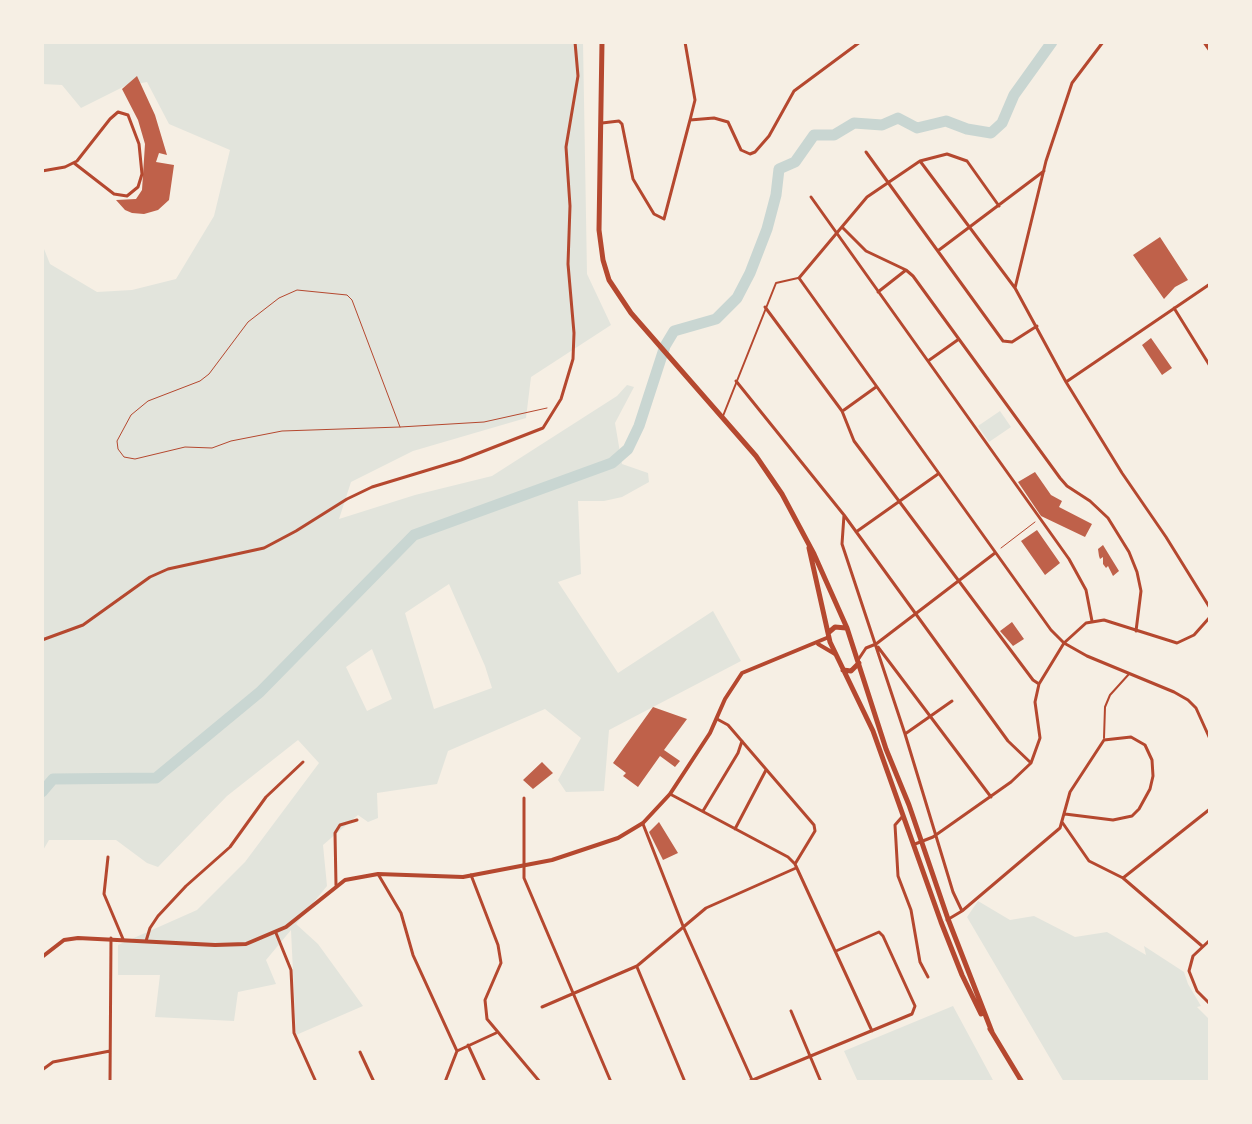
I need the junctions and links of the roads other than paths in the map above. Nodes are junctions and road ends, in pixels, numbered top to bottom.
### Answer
1 (575, 42) edge
2 (602, 42) edge
3 (685, 42) edge
4 (860, 42) edge
5 (1103, 42) edge
6 (1205, 42) edge
7 (1210, 49) edge
8 (690, 120) junction
9 (602, 123) junction
10 (866, 152) dead end
11 (920, 161) junction
12 (74, 163) junction
13 (42, 171) edge
14 (1044, 171) junction
15 (887, 181) junction
16 (811, 197) dead end
17 (999, 206) junction
18 (970, 227) junction
19 (842, 228) junction
20 (837, 235) junction
21 (939, 250) junction
22 (906, 270) junction
23 (799, 278) junction
24 (1210, 284) edge
25 (1015, 288) junction
26 (878, 292) junction
27 (765, 307) junction
28 (1174, 308) junction
29 (1037, 326) junction
30 (959, 339) junction
31 (928, 361) junction
32 (1210, 366) edge
33 (736, 381) junction
34 (1066, 382) junction
35 (876, 387) junction
36 (842, 411) junction
37 (723, 416) junction
38 (938, 474) junction
39 (900, 501) junction
40 (844, 515) junction
41 (856, 532) junction
42 (806, 539) junction
43 (995, 553) junction
44 (959, 580) junction
45 (1210, 608) edge
46 (914, 613) junction
47 (1210, 617) edge
48 (1092, 621) junction
49 (847, 628) junction
50 (1136, 631) junction
51 (829, 635) junction
52 (42, 640) edge
53 (852, 642) junction
54 (816, 643) junction
55 (1064, 643) junction
56 (876, 644) junction
57 (866, 648) junction
58 (835, 655) junction
59 (859, 662) junction
60 (842, 670) junction
61 (1129, 674) junction
62 (1039, 684) junction
63 (952, 701) dead end
64 (930, 716) junction
65 (717, 719) junction
66 (905, 734) junction
67 (1210, 739) edge
68 (1104, 740) junction
69 (742, 741) junction
70 (303, 762) dead end
71 (1031, 763) junction
72 (766, 770) junction
73 (670, 794) junction
74 (991, 797) junction
75 (524, 798) dead end
76 (1210, 809) edge
77 (702, 812) junction
78 (1065, 814) junction
79 (905, 815) junction
80 (357, 820) dead end
81 (1062, 822) junction
82 (643, 823) junction
83 (735, 829) junction
84 (936, 835) junction
85 (922, 842) junction
86 (915, 845) junction
87 (108, 857) dead end
88 (523, 865) junction
89 (796, 866) junction
90 (378, 874) junction
91 (471, 875) junction
92 (1123, 878) junction
93 (336, 885) junction
94 (962, 911) junction
95 (948, 919) junction
96 (941, 922) junction
97 (683, 926) junction
98 (276, 933) junction
99 (111, 938) junction
100 (123, 939) junction
101 (1210, 940) edge
102 (146, 941) junction
103 (1202, 946) junction
104 (836, 951) junction
105 (42, 957) edge
106 (637, 966) junction
107 (928, 977) dead end
108 (575, 994) junction
109 (1210, 1004) edge
110 (542, 1007) dead end
111 (791, 1011) dead end
112 (872, 1031) junction
113 (496, 1032) junction
114 (992, 1032) junction
115 (468, 1045) junction
116 (110, 1051) junction
117 (457, 1051) junction
118 (360, 1052) dead end
119 (810, 1056) junction
120 (42, 1070) edge
121 (751, 1081) edge
122 (110, 1082) edge
123 (316, 1082) edge
124 (374, 1082) edge
125 (445, 1082) edge
126 (485, 1082) edge
127 (540, 1082) edge
128 (611, 1082) edge
129 (685, 1082) edge
130 (821, 1082) edge
131 (1021, 1082) edge

1 - 52 street
2 - 9 main road
3 - 8 street
4 - 8 street
5 - 14 street
6 - 7 main road
8 - 9 street
9 - 37 main road
10 - 15 street
11 - 15 street
11 - 17 street
11 - 18 street
12 - 12 street
12 - 13 street
14 - 17 street
14 - 25 street
15 - 19 street
15 - 21 street
16 - 20 street
17 - 18 street
18 - 21 street
18 - 25 street
19 - 20 street
19 - 22 street
20 - 23 street
20 - 26 street
21 - 29 street
22 - 26 street
22 - 30 street
23 - 27 street
23 - 35 street
24 - 28 street
25 - 29 street
26 - 31 street
27 - 33 street
27 - 36 street
28 - 32 street
28 - 34 street
29 - 34 street
30 - 31 street
30 - 50 street
31 - 48 street
33 - 37 street
33 - 40 street
34 - 45 street
35 - 36 street
35 - 38 street
36 - 39 street
37 - 42 main road
38 - 39 street
38 - 43 street
39 - 41 street
39 - 44 street
40 - 41 street
40 - 56 street
41 - 46 street
42 - 49 main road
42 - 51 main road
43 - 44 street
43 - 55 street
44 - 46 street
44 - 62 street
46 - 56 street
46 - 71 street
47 - 50 street
48 - 50 street
48 - 55 street
49 - 51 main road
49 - 53 main road
51 - 54 street
51 - 58 main road
53 - 57 street
53 - 59 main road
54 - 58 street
54 - 65 street
55 - 61 street
55 - 62 street
56 - 57 street
56 - 64 street
56 - 66 street
57 - 59 street
58 - 60 main road
59 - 60 main road
59 - 85 main road
60 - 79 main road
61 - 67 street
61 - 68 street
62 - 71 street
63 - 64 street
64 - 66 street
64 - 74 street
65 - 69 street
65 - 73 street
66 - 84 street
68 - 78 street
68 - 78 street
69 - 72 street
69 - 77 street
70 - 102 street
71 - 74 street
72 - 83 street
72 - 89 street
73 - 77 street
73 - 82 street
74 - 84 street
75 - 88 street
76 - 92 street
77 - 83 street
78 - 81 street
79 - 86 main road
79 - 107 street
80 - 93 street
81 - 92 street
81 - 94 street
82 - 88 street
82 - 97 street
83 - 89 street
84 - 85 street
84 - 94 street
85 - 86 street
85 - 95 main road
86 - 96 main road
87 - 100 street
88 - 91 street
88 - 108 street
89 - 97 street
89 - 104 street
90 - 91 street
90 - 93 street
90 - 117 street
91 - 113 street
92 - 103 street
93 - 98 street
94 - 95 street
95 - 96 street
95 - 114 main road
96 - 114 main road
97 - 106 street
97 - 121 street
98 - 102 street
98 - 123 street
99 - 100 street
99 - 105 street
99 - 116 street
100 - 102 street
101 - 103 street
103 - 109 street
104 - 112 street
104 - 112 street
106 - 108 street
106 - 129 street
108 - 110 street
108 - 128 street
111 - 119 street
112 - 119 street
113 - 115 street
113 - 127 street
114 - 131 main road
115 - 117 street
115 - 126 street
116 - 120 street
116 - 122 street
117 - 125 street
118 - 124 street
119 - 121 street
119 - 130 street

